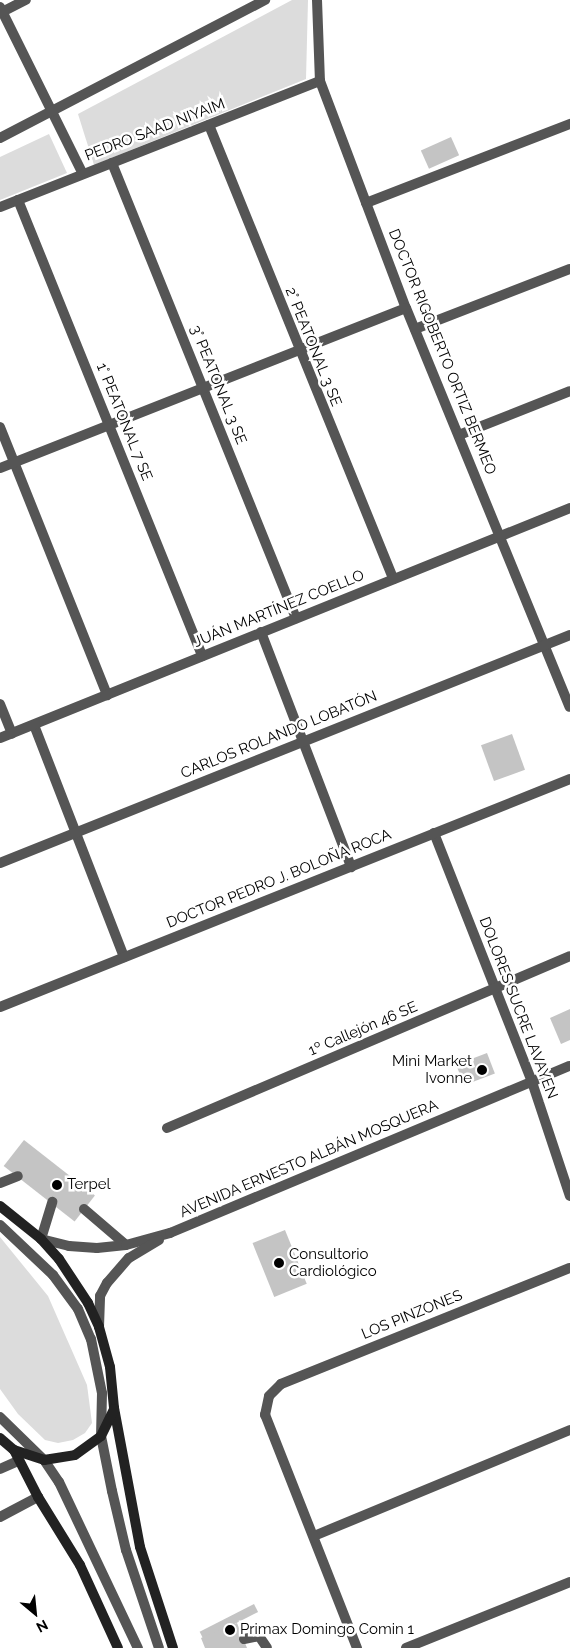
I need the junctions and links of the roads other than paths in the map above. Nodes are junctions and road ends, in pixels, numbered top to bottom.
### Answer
1 (26, 0) edge
2 (265, 0) edge
3 (317, 0) edge
4 (1, 11) edge
5 (320, 81) junction
6 (51, 111) junction
7 (570, 124) edge
8 (208, 125) junction
9 (0, 138) edge
10 (112, 163) junction
11 (83, 174) junction
12 (18, 200) junction
13 (366, 203) junction
14 (0, 207) edge
15 (570, 269) edge
16 (406, 308) junction
17 (415, 329) junction
18 (298, 351) junction
19 (203, 388) junction
20 (570, 391) edge
21 (109, 425) junction
22 (0, 427) edge
23 (459, 435) junction
24 (14, 463) junction
25 (0, 468) edge
26 (570, 508) edge
27 (500, 536) junction
28 (393, 579) junction
29 (296, 618) junction
30 (261, 632) junction
31 (570, 635) edge
32 (544, 645) junction
33 (202, 656) junction
34 (107, 695) junction
35 (0, 704) edge
36 (570, 708) edge
37 (34, 725) junction
38 (12, 734) junction
39 (0, 738) edge
40 (304, 742) junction
41 (570, 779) edge
42 (76, 833) junction
43 (434, 833) junction
44 (0, 863) edge
45 (351, 867) junction
46 (570, 956) edge
47 (124, 957) junction
48 (495, 989) junction
49 (0, 1007) edge
50 (570, 1066) edge
51 (532, 1082) junction
52 (167, 1128) dead end
53 (18, 1176) dead end
54 (0, 1183) edge
55 (570, 1196) edge
56 (52, 1202) dead end
57 (0, 1206) edge
58 (84, 1209) dead end
59 (0, 1225) edge
60 (170, 1233) junction
61 (41, 1239) junction
62 (126, 1245) junction
63 (570, 1268) edge
64 (99, 1326) junction
65 (114, 1408) junction
66 (0, 1417) edge
67 (570, 1430) edge
68 (101, 1436) junction
69 (0, 1438) edge
70 (14, 1450) junction
71 (44, 1460) junction
72 (18, 1461) junction
73 (0, 1469) edge
74 (38, 1497) junction
75 (0, 1517) edge
76 (314, 1536) junction
77 (570, 1582) edge
78 (244, 1639) dead end
79 (118, 1648) edge
80 (138, 1648) edge
81 (159, 1648) edge
82 (173, 1648) edge
83 (267, 1648) edge
84 (357, 1648) edge
85 (406, 1648) edge

1 - 4 street
2 - 6 street
3 - 5 street, DOCTOR RIGOBERTO ORTIZ BERMEO
4 - 6 street
5 - 8 street, PEDRO SAAD NIYAIM
5 - 13 street, DOCTOR RIGOBERTO ORTIZ BERMEO
6 - 9 street
6 - 11 street
7 - 13 street
8 - 10 street, PEDRO SAAD NIYAIM
8 - 18 street, 2° PEATONAL 3 SE
10 - 11 street, PEDRO SAAD NIYAIM
10 - 19 street, 3° PEATONAL 3 SE
11 - 12 street, PEDRO SAAD NIYAIM
12 - 14 street, PEDRO SAAD NIYAIM
12 - 21 street, 1° PEATONAL 7 SE
13 - 16 street, DOCTOR RIGOBERTO ORTIZ BERMEO
15 - 17 street
16 - 17 street, DOCTOR RIGOBERTO ORTIZ BERMEO
16 - 18 street
17 - 23 street, DOCTOR RIGOBERTO ORTIZ BERMEO
18 - 19 street
18 - 28 street, 2° PEATONAL 3 SE
19 - 21 street
19 - 29 street, 3° PEATONAL 3 SE
20 - 23 street
21 - 24 street
21 - 33 street, 1° PEATONAL 7 SE
22 - 24 street
23 - 27 street, DOCTOR RIGOBERTO ORTIZ BERMEO
24 - 25 street
24 - 34 street
26 - 27 street, JUÁN MARTÍNEZ COELLO
27 - 28 street, JUÁN MARTÍNEZ COELLO
27 - 32 street, DOCTOR RIGOBERTO ORTIZ BERMEO
28 - 29 street, JUÁN MARTÍNEZ COELLO
29 - 30 street, JUÁN MARTÍNEZ COELLO
30 - 33 street, JUÁN MARTÍNEZ COELLO
30 - 40 street
31 - 32 street, CARLOS ROLANDO LOBATÓN
32 - 36 street, DOCTOR RIGOBERTO ORTIZ BERMEO
32 - 40 street, CARLOS ROLANDO LOBATÓN
33 - 34 street, JUÁN MARTÍNEZ COELLO
34 - 37 street, JUÁN MARTÍNEZ COELLO
35 - 38 street
37 - 38 street, JUÁN MARTÍNEZ COELLO
37 - 42 street
38 - 39 street, JUÁN MARTÍNEZ COELLO
40 - 42 street, CARLOS ROLANDO LOBATÓN
40 - 45 street
41 - 43 street, DOCTOR PEDRO J. BOLOÑA ROCA
42 - 44 street, CARLOS ROLANDO LOBATÓN
42 - 47 street
43 - 45 street, DOCTOR PEDRO J. BOLOÑA ROCA
43 - 48 street, DOLORES SUCRE LAVAYEN
45 - 47 street, DOCTOR PEDRO J. BOLOÑA ROCA
46 - 48 street, 1º Callejón 46 SE
47 - 49 street, DOCTOR PEDRO J. BOLOÑA ROCA
48 - 51 street, DOLORES SUCRE LAVAYEN
48 - 52 street, 1º Callejón 46 SE
50 - 51 street, AVENIDA ERNESTO ALBÁN MOSQUERA
51 - 55 street, DOLORES SUCRE LAVAYEN
51 - 60 street, AVENIDA ERNESTO ALBÁN MOSQUERA
53 - 54 street
56 - 61 street
57 - 61 main road
58 - 62 street
59 - 68 street
60 - 62 street, AVENIDA ERNESTO ALBÁN MOSQUERA
60 - 64 street, AVENIDA ERNESTO ALBÁN MOSQUERA
61 - 62 street, AVENIDA ERNESTO ALBÁN MOSQUERA
61 - 64 main road
63 - 76 street, LOS PINZONES
64 - 65 main road
65 - 68 main road
65 - 82 main road
66 - 71 street
67 - 76 street
68 - 71 main road
68 - 81 street
69 - 70 main road
70 - 71 main road
70 - 72 main road
71 - 80 street
72 - 73 street
72 - 74 main road
74 - 75 street
74 - 79 main road
76 - 84 street
77 - 85 street
78 - 83 street

